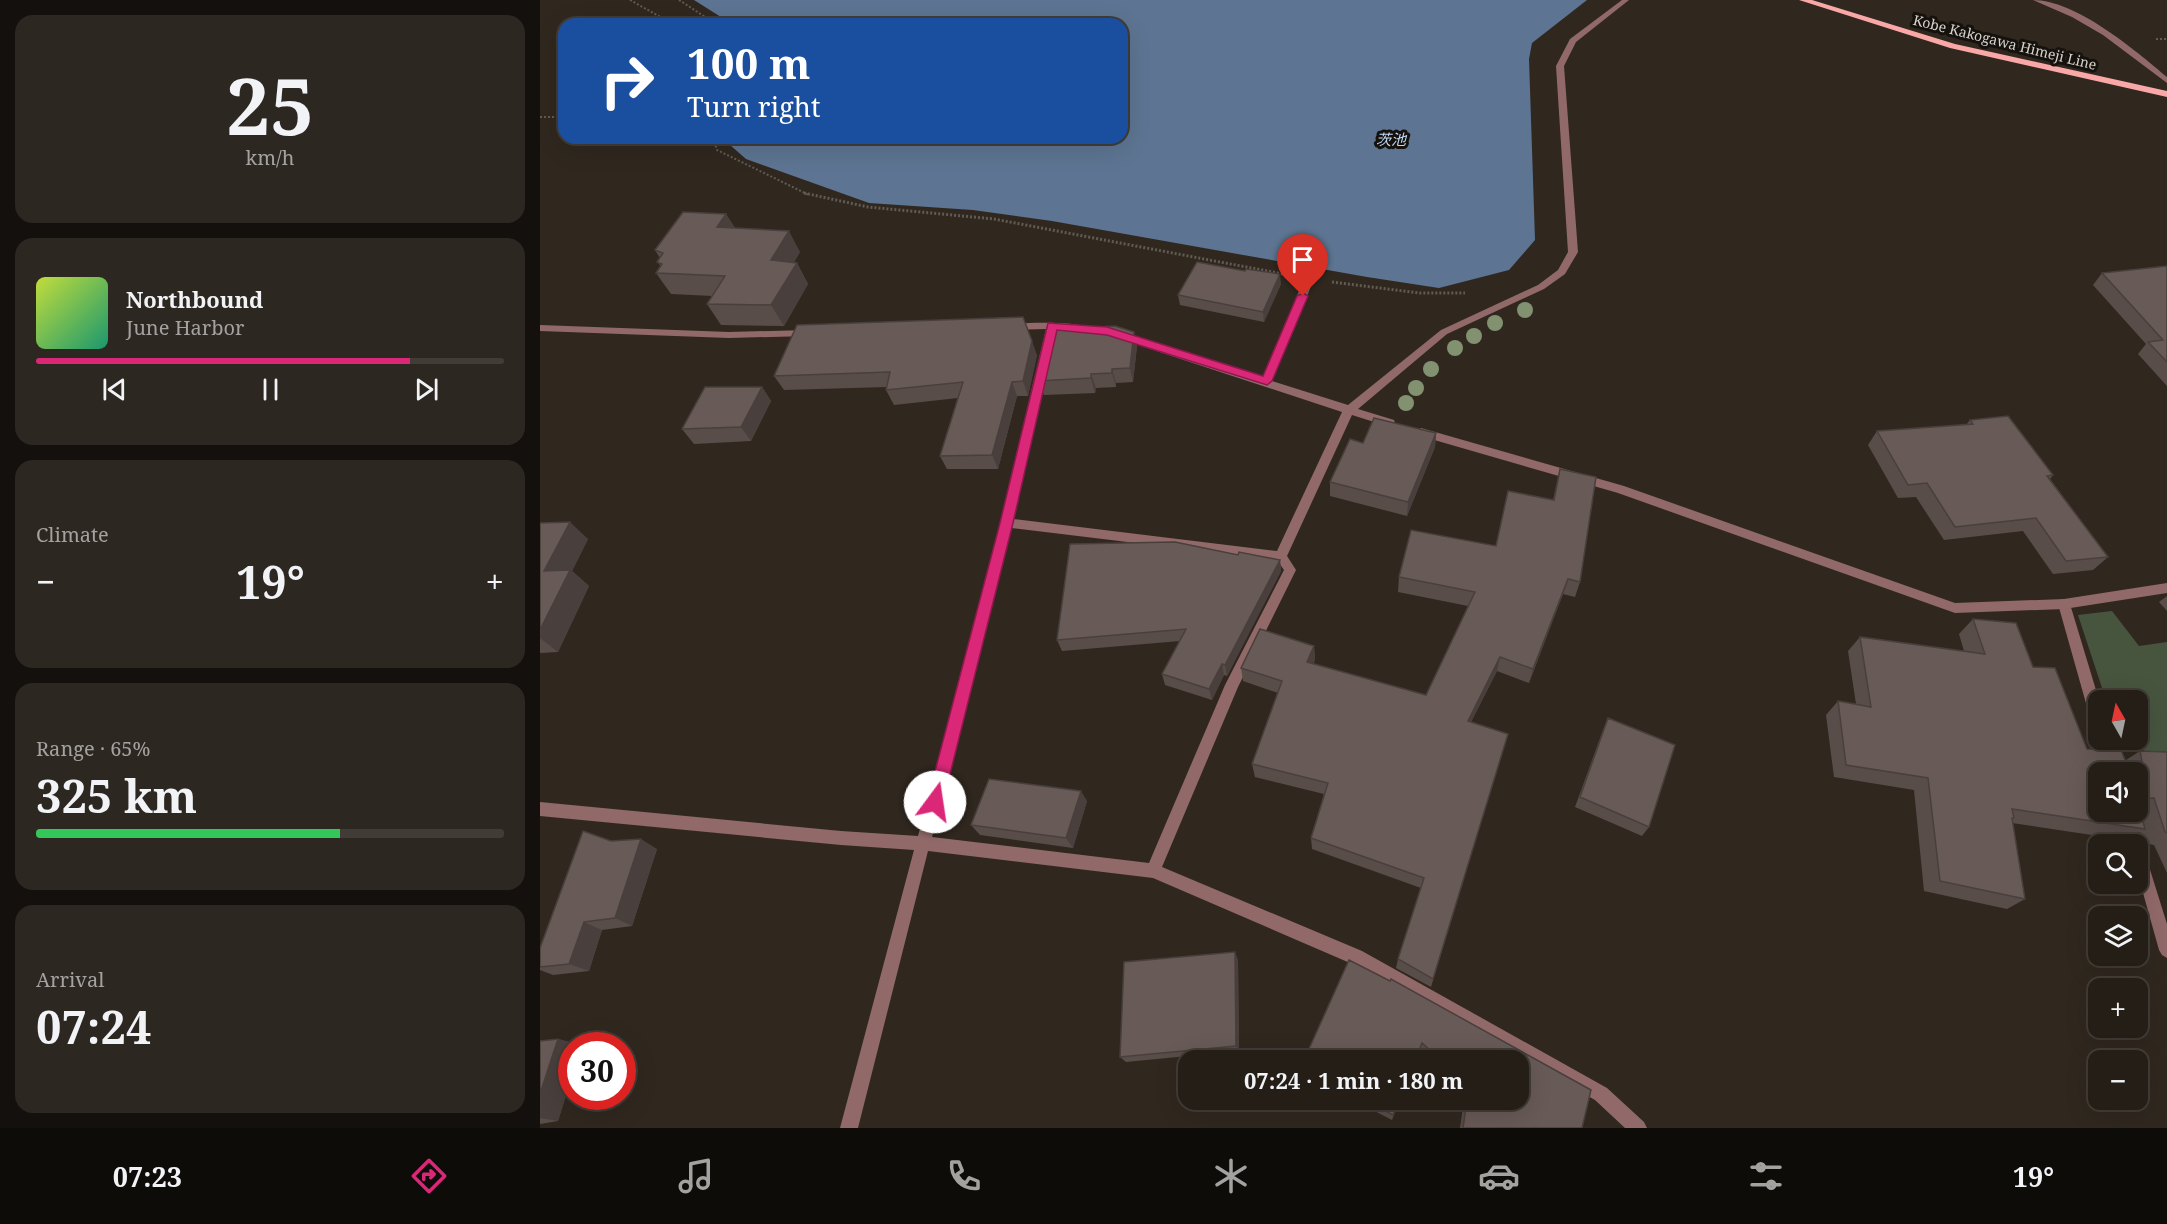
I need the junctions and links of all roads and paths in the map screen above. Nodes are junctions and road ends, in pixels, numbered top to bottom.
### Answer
1 (630, 0) edge
2 (679, 0) edge
3 (1626, 0) edge
4 (1803, 0) edge
5 (2036, 0) edge
6 (662, 18) edge
7 (707, 18) edge
8 (2167, 81) edge
9 (2167, 94) edge
10 (540, 117) edge
11 (558, 117) edge
12 (715, 144) edge
13 (1309, 279) junction
14 (1471, 292) dead end
15 (1052, 326) junction
16 (1005, 327) edge
17 (540, 328) edge
18 (820, 333) edge
19 (1267, 381) junction
20 (1348, 411) junction
21 (1006, 523) junction
22 (1281, 556) junction
23 (2167, 588) edge
24 (2064, 604) junction
25 (2089, 690) edge
26 (540, 809) edge
27 (923, 843) junction
28 (1153, 871) junction
29 (2148, 886) edge
30 (2167, 950) edge
31 (849, 1128) edge
32 (1638, 1128) edge

1 - 6 path
2 - 7 path
3 - 20 street
4 - 9 main road, Kobe Kakogawa Himeji Line
5 - 8 street
10 - 11 path
12 - 13 path
13 - 14 path
13 - 19 street
15 - 16 street
15 - 19 street
15 - 21 street
17 - 18 street
19 - 20 street
20 - 22 street
20 - 24 street
21 - 22 street
21 - 27 street
22 - 28 street
23 - 24 street
24 - 25 street
26 - 27 street
27 - 28 street
27 - 31 street
28 - 32 street
29 - 30 street

